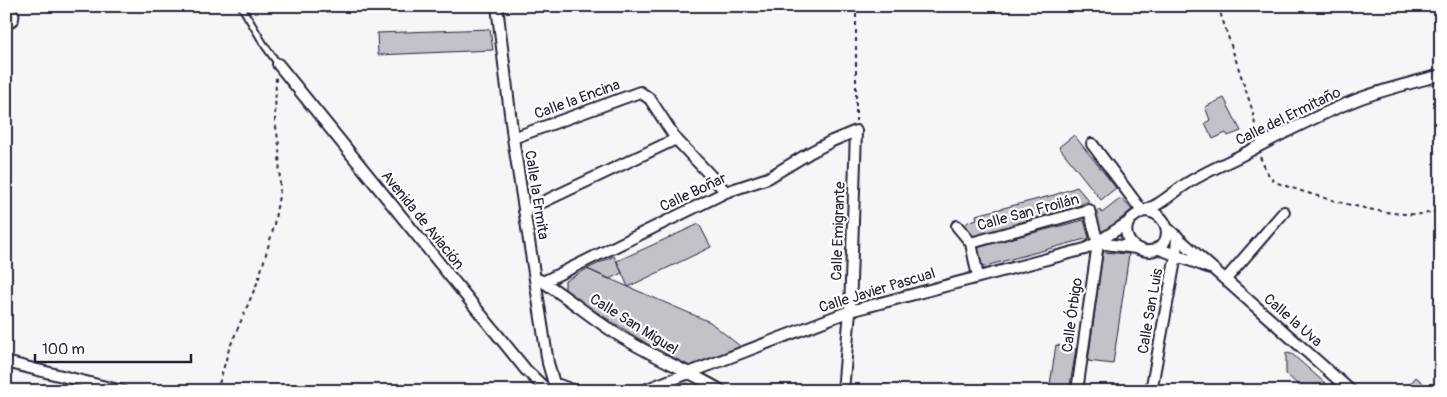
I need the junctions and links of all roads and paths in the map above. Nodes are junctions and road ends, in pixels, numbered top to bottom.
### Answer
1 (10, 6) edge
2 (241, 6) edge
3 (496, 6) edge
4 (856, 6) edge
5 (1218, 6) edge
6 (6, 29) edge
7 (278, 64) junction
8 (1441, 75) edge
9 (856, 131) junction
10 (513, 138) junction
11 (676, 139) junction
12 (1092, 144) dead end
13 (1257, 146) junction
14 (726, 192) junction
15 (1157, 205) junction
16 (1441, 209) edge
17 (524, 211) junction
18 (1142, 211) junction
19 (1284, 212) dead end
20 (1161, 216) junction
21 (1128, 223) junction
22 (957, 226) dead end
23 (1167, 228) junction
24 (1177, 236) junction
25 (971, 243) junction
26 (1098, 244) junction
27 (1136, 248) junction
28 (1157, 248) junction
29 (1176, 255) junction
30 (1216, 270) junction
31 (978, 277) junction
32 (1226, 279) junction
33 (538, 280) junction
34 (850, 311) junction
35 (6, 362) edge
36 (689, 373) junction
37 (552, 390) edge
38 (122, 391) edge
39 (217, 391) edge
40 (575, 391) edge
41 (642, 391) edge
42 (722, 391) edge
43 (843, 391) edge
44 (1077, 391) edge
45 (1151, 391) edge
46 (1351, 391) edge

1 - 6 lane
2 - 7 lane
3 - 10 street, Calle la Ermita
4 - 9 path
5 - 13 path
7 - 37 street, Avenida de Aviación
7 - 39 path
8 - 13 street, Calle del Ermitaño
9 - 14 street, Calle Boñar
9 - 34 street, Calle Emigrante
10 - 11 street, Calle la Encina
10 - 17 street, Calle la Ermita
11 - 14 street, Calle la Encina
11 - 17 street
12 - 18 street
13 - 15 street, Calle del Ermitaño
13 - 16 path
14 - 33 street, Calle Boñar
15 - 18 street, Calle del Ermitaño
15 - 20 street
17 - 33 street, Calle la Ermita
18 - 20 street
18 - 21 street
19 - 32 street
20 - 23 street
21 - 26 street, Calle Javier Pascual
21 - 27 street
22 - 25 street, Calle San Froilán
23 - 24 street, Calle la Uva
23 - 28 street
24 - 29 street, Calle San Luis
24 - 30 street, Calle la Uva
25 - 26 street, Calle San Froilán
25 - 31 street, Calle San Froilán
26 - 27 street, Calle Javier Pascual
26 - 31 street, Calle Javier Pascual
26 - 44 street, Calle Órbigo
27 - 28 street
28 - 29 street, Calle la Uva
29 - 30 street, Calle la Uva
29 - 45 street, Calle San Luis
30 - 32 street, Calle la Uva
31 - 34 street, Calle Javier Pascual
32 - 46 street, Calle la Uva
33 - 36 street, Calle San Miguel
33 - 37 street, Calle la Ermita
34 - 36 street, Calle Javier Pascual
34 - 43 street, Calle Emigrante
35 - 38 street
36 - 41 street, Calle Javier Pascual
36 - 42 street, Calle San Miguel
37 - 40 street

